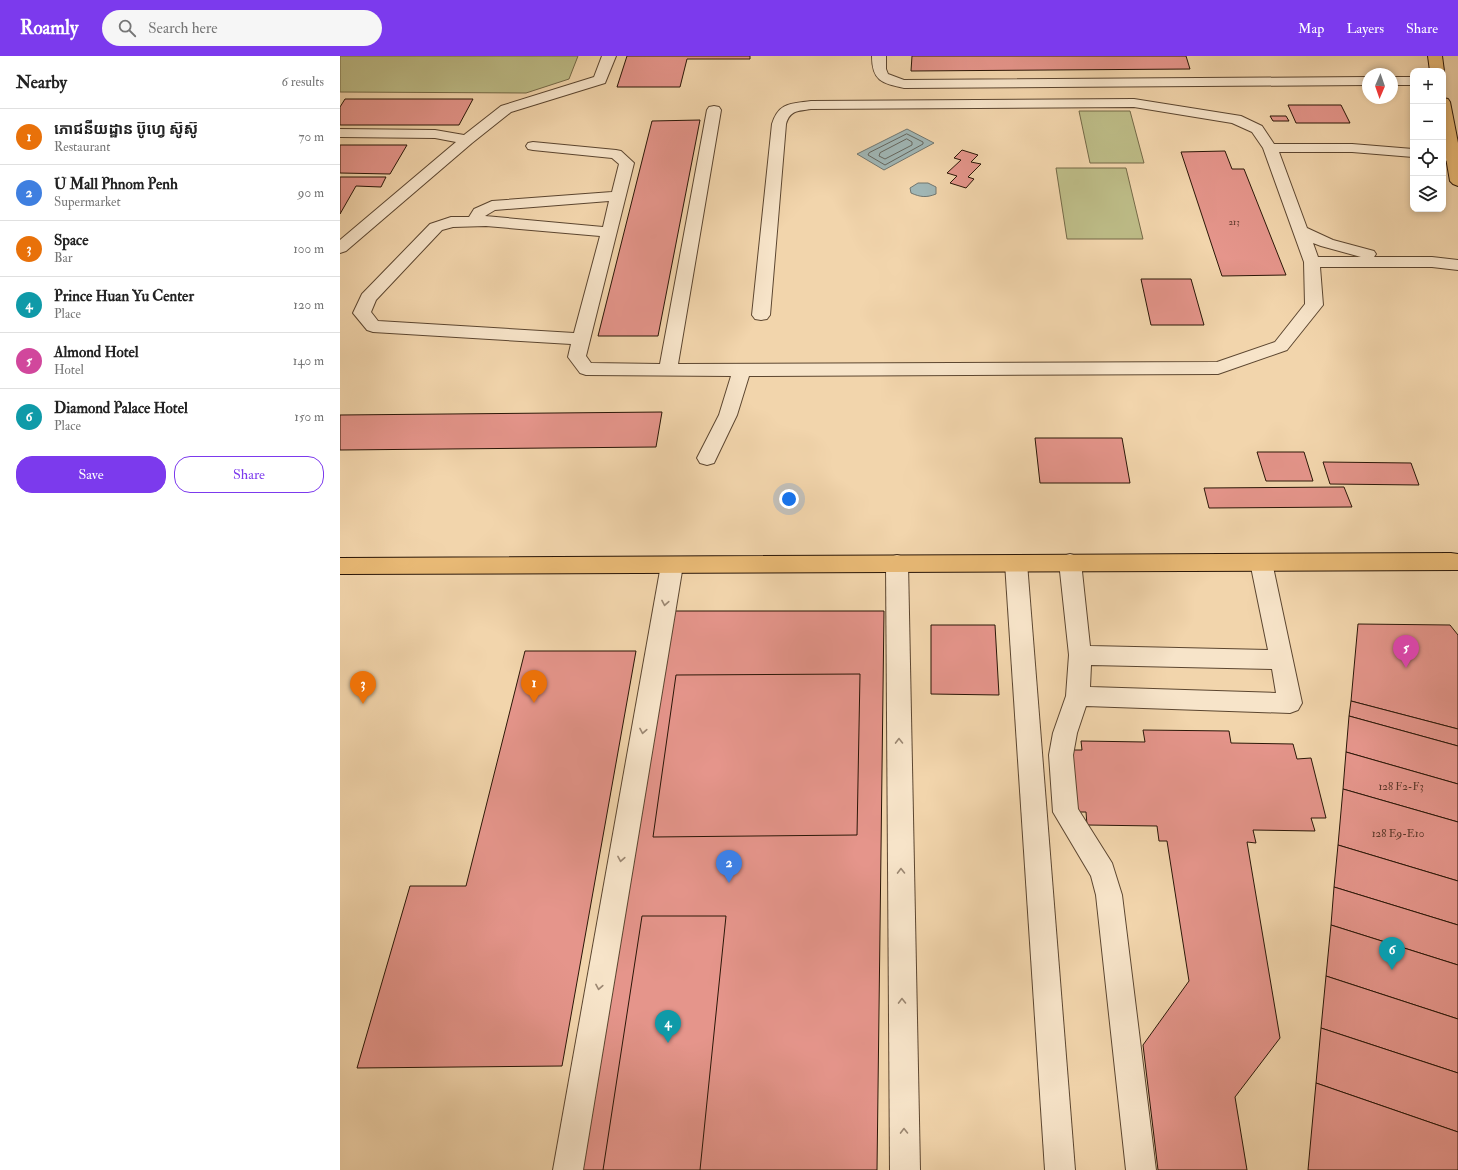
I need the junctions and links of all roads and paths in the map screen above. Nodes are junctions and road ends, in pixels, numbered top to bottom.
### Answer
1 (609, 56) edge
2 (879, 56) edge
3 (1434, 56) edge
4 (1436, 68) edge
5 (1362, 81) edge
6 (1398, 81) edge
7 (1410, 81) edge
8 (1443, 104) edge
9 (714, 110) dead end
10 (340, 133) edge
11 (466, 140) junction
12 (533, 146) dead end
13 (1270, 148) junction
14 (1410, 153) edge
15 (1448, 157) edge
16 (1458, 181) edge
17 (619, 196) junction
18 (474, 221) junction
19 (340, 227) edge
20 (1300, 230) junction
21 (359, 231) junction
22 (610, 232) junction
23 (340, 248) edge
24 (1312, 262) junction
25 (1413, 262) junction
26 (1458, 265) edge
27 (761, 315) dead end
28 (582, 339) junction
29 (742, 369) junction
30 (668, 370) junction
31 (707, 458) dead end
32 (1070, 562) junction
33 (1261, 562) junction
34 (1458, 562) edge
35 (897, 563) junction
36 (1016, 563) junction
37 (672, 565) junction
38 (340, 566) edge
39 (1080, 655) junction
40 (1282, 660) junction
41 (1078, 696) junction
42 (568, 1170) edge
43 (905, 1170) edge
44 (1060, 1170) edge
45 (1141, 1170) edge

1 - 11 street
2 - 5 street
3 - 4 main road
6 - 7 street
8 - 15 main road
9 - 30 street
10 - 11 street
11 - 21 street
12 - 17 street
13 - 14 street
13 - 20 street
13 - 27 street
15 - 16 main road
17 - 18 street
17 - 22 street
18 - 22 street
18 - 28 street
19 - 21 street
20 - 24 street
20 - 25 street
21 - 23 street
22 - 28 street
24 - 25 street
24 - 29 street
25 - 26 street
28 - 30 street
29 - 30 street
29 - 31 street
32 - 33 main road
32 - 36 main road
32 - 39 street
33 - 34 main road
33 - 40 street
35 - 36 main road
35 - 37 main road
43 -> 35 street
36 - 44 street
37 - 38 main road
37 -> 42 street
39 - 40 street
39 - 41 street
40 - 41 street
41 - 45 street

